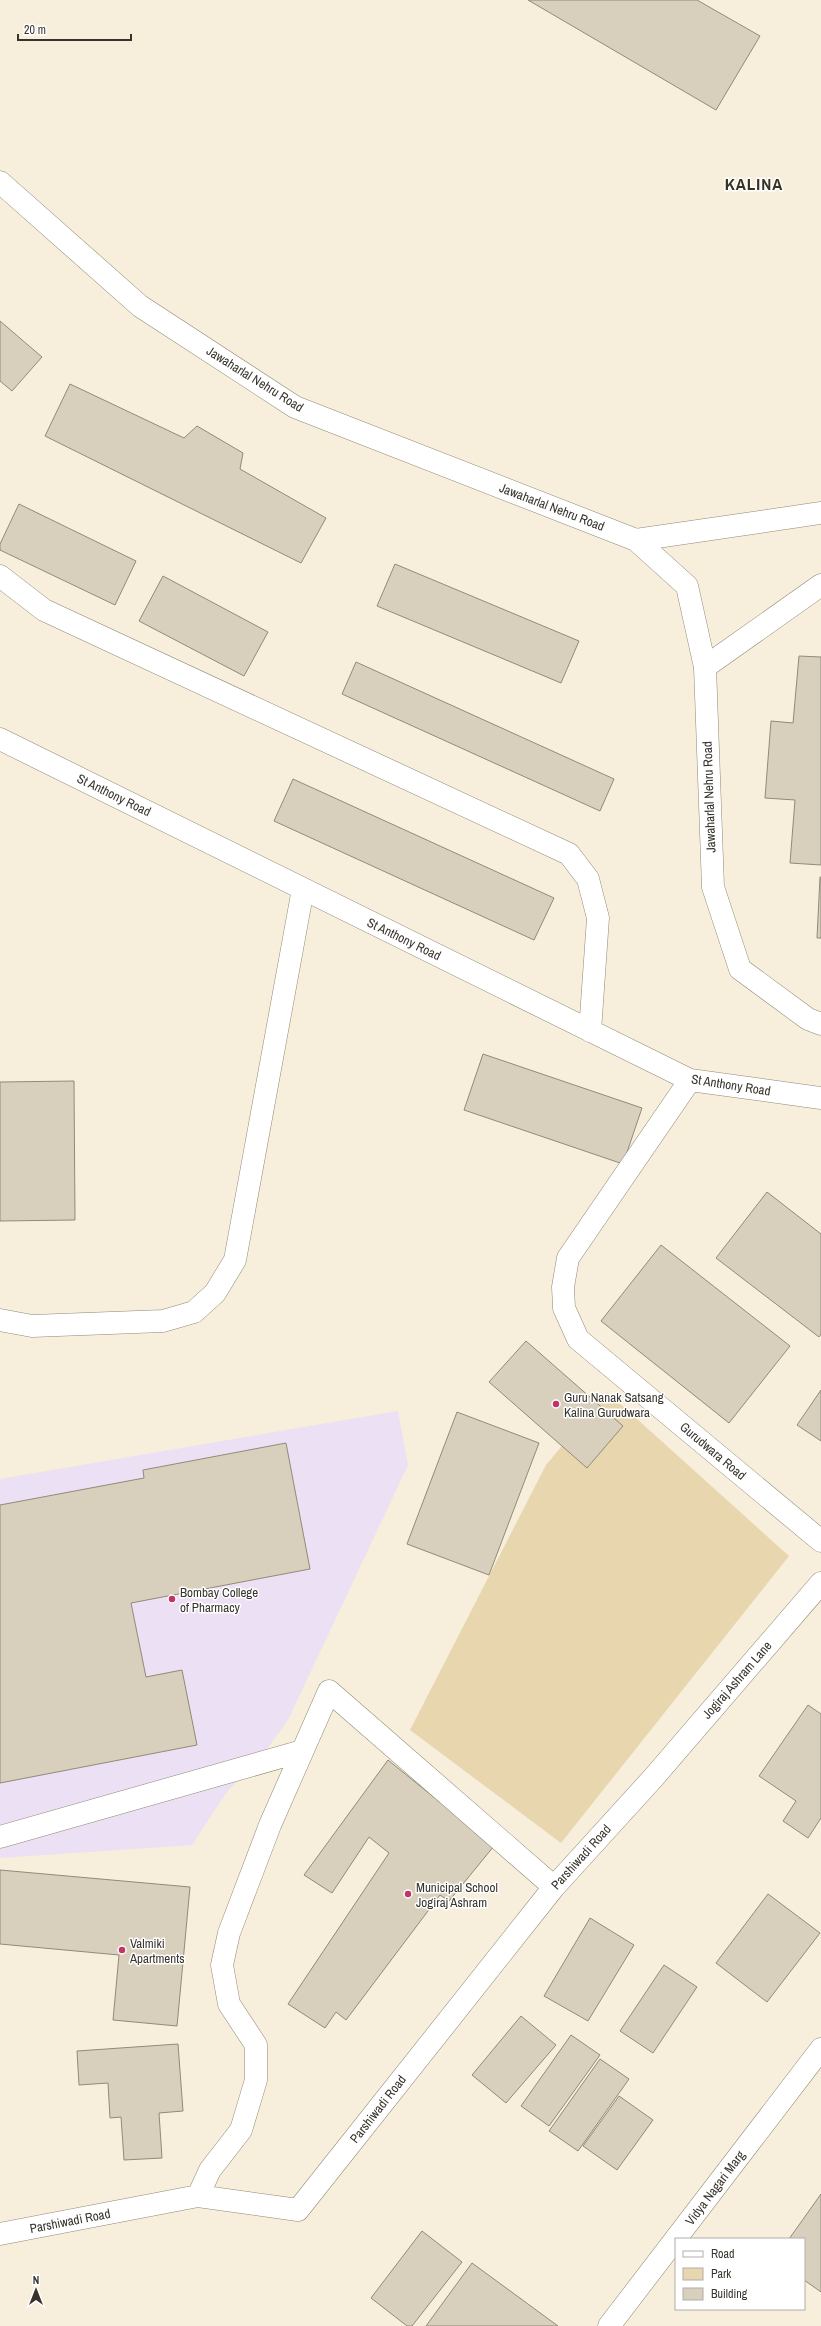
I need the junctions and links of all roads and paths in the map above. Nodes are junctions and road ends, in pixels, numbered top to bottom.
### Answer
1 (0, 182) edge
2 (821, 513) edge
3 (636, 540) junction
4 (0, 576) edge
5 (821, 585) edge
6 (705, 667) junction
7 (1, 741) edge
8 (303, 890) junction
9 (821, 1024) edge
10 (590, 1031) junction
11 (690, 1080) junction
12 (821, 1098) edge
13 (0, 1320) edge
14 (821, 1541) edge
15 (821, 1583) edge
16 (302, 1751) junction
17 (654, 1777) joint
18 (0, 1837) edge
19 (554, 1887) junction
20 (821, 2049) edge
21 (198, 2196) junction
22 (0, 2234) edge
23 (677, 2238) edge
24 (675, 2241) edge
25 (610, 2326) edge

1 - 3 street, Jawaharlal Nehru Road
2 - 3 street
3 - 6 street, Jawaharlal Nehru Road
4 - 10 street
5 - 6 street
6 - 9 street, Jawaharlal Nehru Road
7 - 8 street, St Anthony Road
8 - 10 street, St Anthony Road
8 - 13 street
10 - 11 street, St Anthony Road
11 - 12 street, St Anthony Road
11 - 14 street, Gurudwara Road
15 - 17 street, Jogiraj Ashram Lane
16 - 18 street
16 - 19 street
16 - 21 street
17 - 19 street, Parshiwadi Road
19 - 21 street, Parshiwadi Road
20 - 23 street, Vidya Nagari Marg
21 - 22 street, Parshiwadi Road
24 - 25 street, Vidya Nagari Marg

